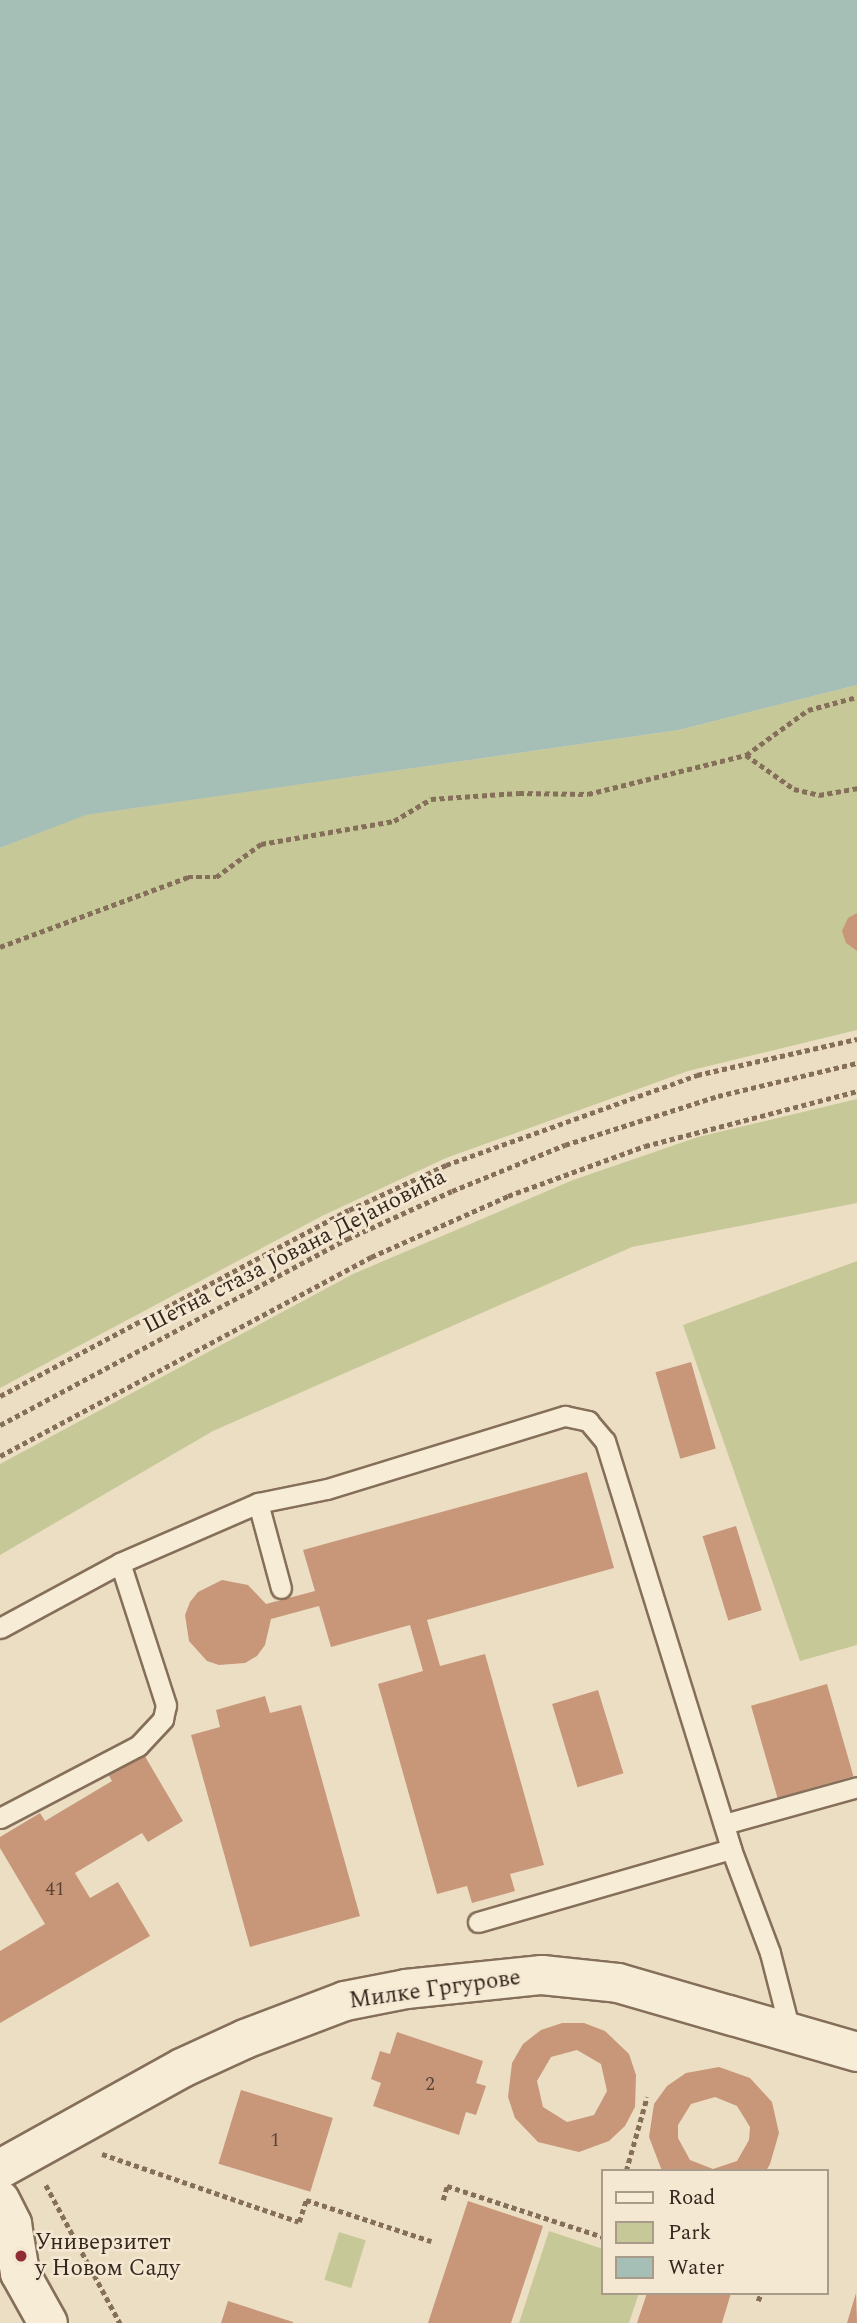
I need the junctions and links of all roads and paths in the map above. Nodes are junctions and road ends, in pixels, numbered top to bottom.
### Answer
1 (857, 697) edge
2 (746, 755) junction
3 (857, 788) edge
4 (0, 947) edge
5 (857, 1039) edge
6 (857, 1063) edge
7 (857, 1091) edge
8 (0, 1396) edge
9 (0, 1425) edge
10 (0, 1456) edge
11 (257, 1503) junction
12 (120, 1563) junction
13 (281, 1588) dead end
14 (0, 1628) edge
15 (857, 1787) edge
16 (0, 1818) edge
17 (724, 1824) junction
18 (731, 1849) junction
19 (478, 1923) dead end
20 (790, 2031) junction
21 (857, 2052) edge
22 (648, 2097) dead end
23 (96, 2152) dead end
24 (14, 2161) edge
25 (627, 2169) edge
26 (0, 2200) edge
27 (443, 2200) dead end
28 (602, 2237) edge
29 (431, 2241) dead end
30 (760, 2295) edge
31 (758, 2301) dead end
32 (48, 2323) edge
33 (120, 2323) edge

1 - 2 path
2 - 3 path
2 - 4 path
5 - 8 path
6 - 9 path, Шетна стаза Јована Дејановића
7 - 10 path
11 - 12 lane
11 - 13 lane
11 - 17 lane
12 - 14 lane
12 - 16 lane
15 - 17 lane
17 - 18 lane
18 - 19 lane
18 - 20 lane
20 - 21 street, Милке Гргурове
20 - 24 street, Милке Гргурове
22 - 25 path
23 - 29 path
24 - 33 path
26 - 32 street
27 - 28 path
30 - 31 path

